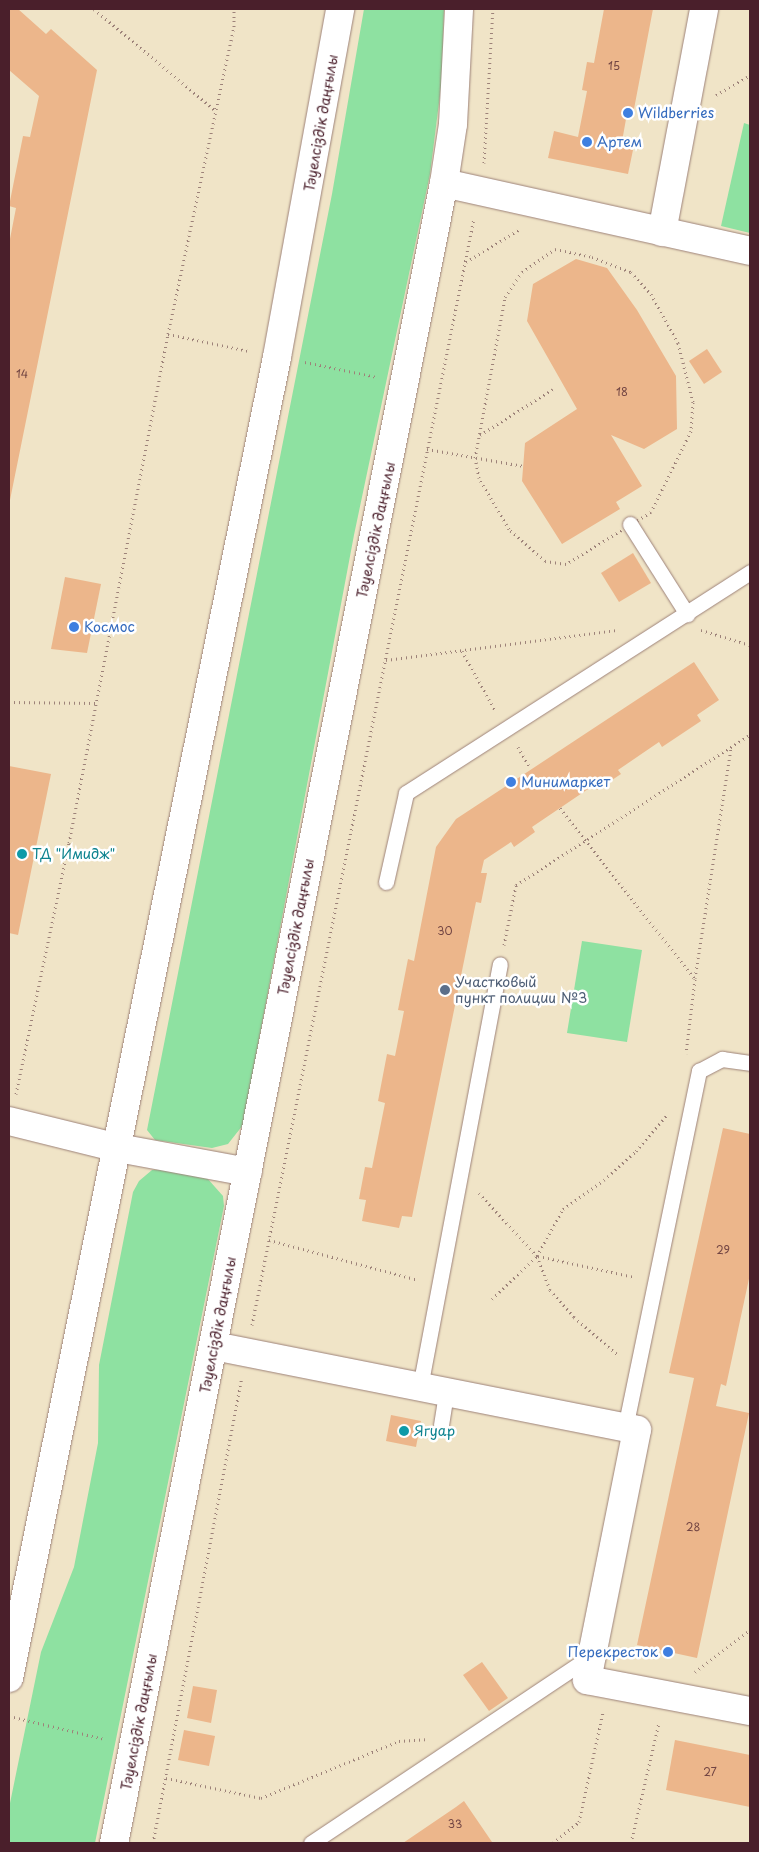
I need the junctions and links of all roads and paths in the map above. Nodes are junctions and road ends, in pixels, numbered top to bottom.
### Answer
1 (94, 9) edge
2 (234, 9) edge
3 (340, 9) edge
4 (459, 9) edge
5 (493, 9) edge
6 (704, 9) edge
7 (216, 111) junction
8 (444, 183) junction
9 (480, 191) junction
10 (555, 208) junction
11 (662, 232) junction
12 (750, 250) edge
13 (465, 263) junction
14 (168, 334) junction
15 (257, 353) dead end
16 (295, 360) dead end
17 (383, 378) dead end
18 (553, 389) dead end
19 (479, 435) junction
20 (427, 450) junction
21 (475, 458) junction
22 (524, 466) dead end
23 (630, 524) junction
24 (750, 572) edge
25 (681, 618) junction
26 (618, 630) dead end
27 (750, 645) edge
28 (386, 660) junction
29 (9, 702) edge
30 (96, 703) junction
31 (750, 735) edge
32 (731, 747) junction
33 (560, 808) dead end
34 (583, 841) junction
35 (386, 882) dead end
36 (500, 966) joint
37 (695, 979) junction
38 (686, 1055) dead end
39 (750, 1063) edge
40 (693, 1099) junction
41 (10, 1121) edge
42 (118, 1148) junction
43 (248, 1172) junction
44 (460, 1172) junction
45 (269, 1240) junction
46 (537, 1256) junction
47 (655, 1281) junction
48 (439, 1284) junction
49 (492, 1299) dead end
50 (214, 1346) junction
51 (246, 1353) junction
52 (638, 1366) junction
53 (420, 1387) junction
54 (446, 1392) junction
55 (441, 1425) dead end
56 (625, 1428) junction
57 (592, 1656) junction
58 (9, 1678) edge
59 (609, 1684) junction
60 (750, 1711) edge
61 (9, 1716) edge
62 (470, 1737) junction
63 (134, 1747) junction
64 (170, 1758) junction
65 (166, 1778) junction
66 (114, 1843) edge
67 (153, 1843) edge
68 (311, 1843) edge
69 (553, 1843) edge

1 - 7 path
2 - 7 path
3 - 42 street, Тәуелсіздік даңғылы
4 - 8 street, Тәуелсіздік даңғылы
5 - 9 path
6 - 11 street
7 - 14 path
8 - 9 street
8 - 43 street, Тәуелсіздік даңғылы
9 - 10 street
9 - 13 path
10 - 11 street
10 - 13 path
11 - 12 street
13 - 20 path
14 - 15 path
14 - 30 path
16 - 17 path
18 - 19 path
19 - 21 path
19 - 23 path
20 - 21 path
20 - 28 path
21 - 22 path
21 - 23 path
23 - 25 lane
24 - 25 lane
25 - 27 path
25 - 35 lane
26 - 28 path
28 - 45 path
29 - 30 path
30 - 41 path
31 - 32 path
32 - 34 path
32 - 37 path
33 - 34 path
34 - 36 path
34 - 37 path
36 - 44 lane
37 - 38 path
39 - 40 lane
40 - 46 path
40 - 47 lane
41 - 42 street
42 - 43 street
42 - 58 street, Тәуелсіздік даңғылы
43 - 50 street, Тәуелсіздік даңғылы
44 - 46 path
44 - 48 lane
45 - 48 path
45 - 51 path
46 - 47 path
46 - 49 path
46 - 52 path
47 - 52 lane
48 - 53 lane
50 - 51 street
50 - 63 street, Тәуелсіздік даңғылы
51 - 53 street
51 - 64 path
52 - 56 lane
53 - 54 street
54 - 55 lane
54 - 56 street
56 - 57 street
57 - 59 street
57 - 62 lane
59 - 60 street
59 - 69 path
61 - 63 path
62 - 65 path
62 - 68 lane
63 - 64 path
63 - 66 street, Тәуелсіздік даңғылы
64 - 65 path
65 - 67 path

